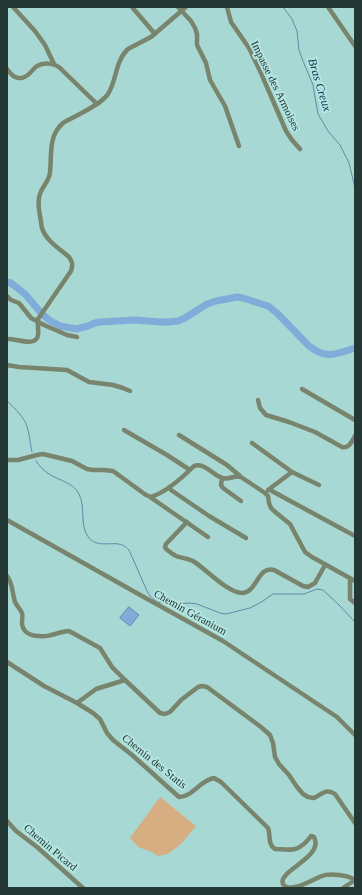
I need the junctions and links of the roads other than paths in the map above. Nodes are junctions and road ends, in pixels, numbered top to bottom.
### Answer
1 (13, 7) edge
2 (132, 7) edge
3 (186, 7) edge
4 (226, 7) edge
5 (328, 7) edge
6 (180, 9) edge
7 (155, 34) junction
8 (355, 46) edge
9 (54, 64) junction
10 (7, 69) edge
11 (97, 104) junction
12 (239, 146) dead end
13 (300, 149) dead end
14 (7, 296) edge
15 (37, 321) junction
16 (77, 336) dead end
17 (7, 339) edge
18 (7, 365) edge
19 (302, 389) dead end
20 (130, 391) dead end
21 (258, 400) dead end
22 (355, 420) edge
23 (124, 430) dead end
24 (179, 435) dead end
25 (355, 436) edge
26 (252, 442) dead end
27 (7, 460) edge
28 (190, 470) junction
29 (292, 472) junction
30 (241, 477) junction
31 (222, 478) junction
32 (319, 485) dead end
33 (169, 487) junction
34 (267, 491) junction
35 (149, 496) junction
36 (241, 502) dead end
37 (7, 520) edge
38 (187, 522) junction
39 (355, 536) edge
40 (208, 537) dead end
41 (246, 538) dead end
42 (325, 565) junction
43 (7, 576) edge
44 (350, 579) junction
45 (355, 581) edge
46 (355, 603) edge
47 (7, 662) edge
48 (125, 680) junction
49 (77, 703) junction
50 (355, 735) edge
51 (7, 821) edge
52 (355, 823) edge
53 (355, 880) edge
54 (83, 888) edge
55 (343, 888) edge

1 - 9 street
2 - 7 street
3 - 6 street
4 - 13 street, Impasse des Armoises
5 - 8 street
6 - 7 street
6 - 12 street
7 - 11 street
9 - 10 street
9 - 11 street
11 - 15 street
14 - 15 street
15 - 16 street
15 - 17 street
18 - 20 street
19 - 22 street
21 - 25 street
23 - 28 street
24 - 30 street
26 - 29 street
27 - 35 street
28 - 31 street
28 - 33 street
29 - 32 street
29 - 34 street
30 - 31 street
30 - 34 street
31 - 36 street
33 - 35 street
33 - 41 street
34 - 39 street
34 - 42 street
35 - 38 street
37 - 50 street, Chemin Géranium
38 - 40 street
38 - 42 street
42 - 44 street
43 - 48 street
44 - 45 street
44 - 46 street
47 - 49 street
48 - 49 street
48 - 52 street
49 - 53 street, Chemin des Statis
51 - 54 street, Chemin Picard
53 - 55 street

